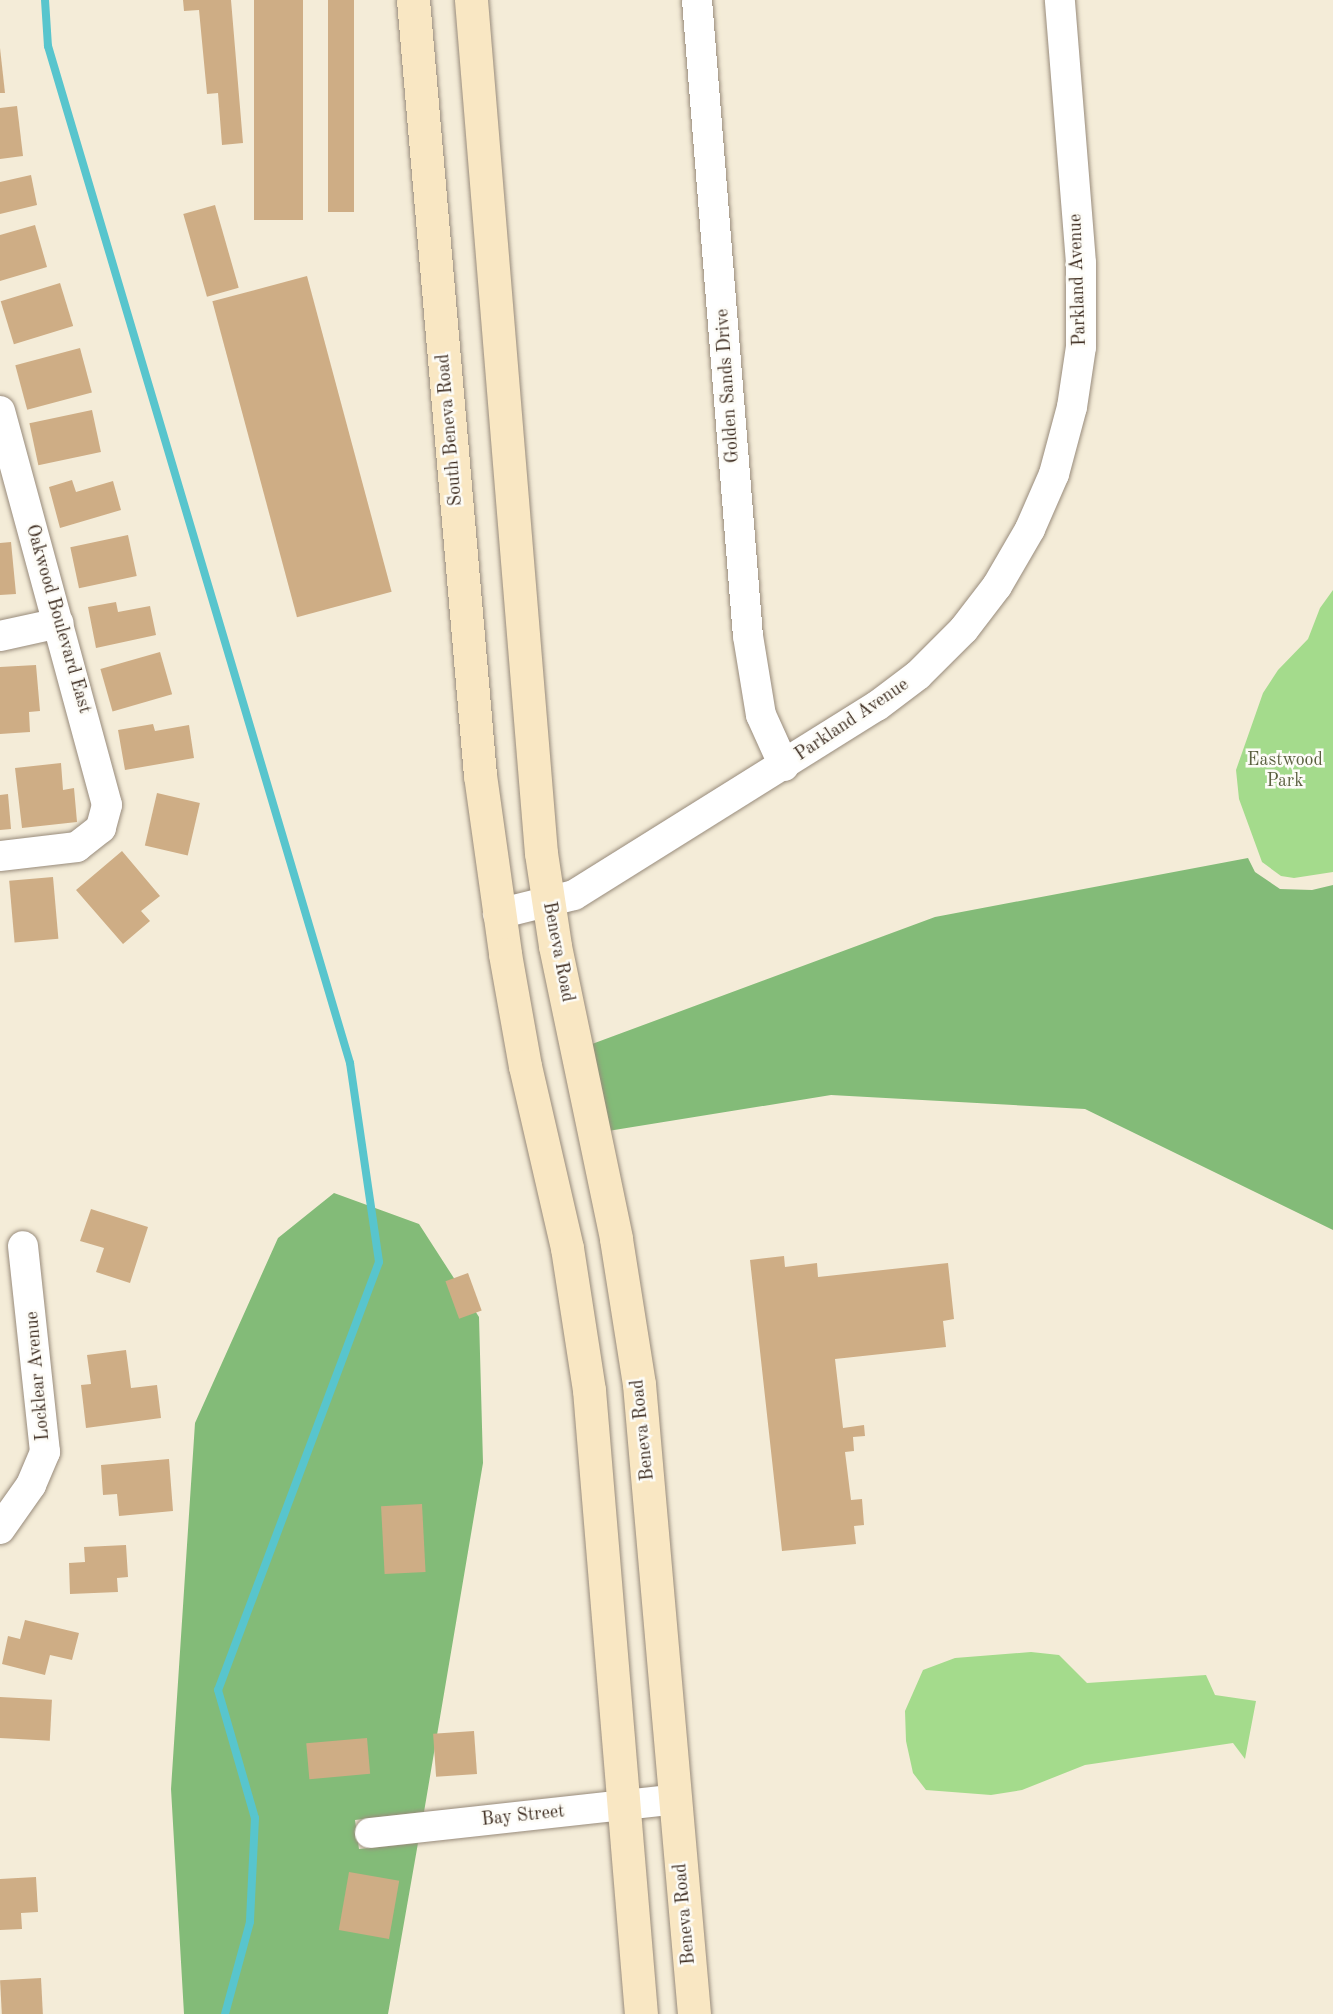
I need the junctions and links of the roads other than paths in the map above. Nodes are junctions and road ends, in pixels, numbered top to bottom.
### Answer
1 (412, 0) edge
2 (471, 0) edge
3 (697, 0) edge
4 (1060, 0) edge
5 (1, 415) edge
6 (59, 623) junction
7 (0, 636) edge
8 (784, 766) junction
9 (0, 856) edge
10 (548, 902) junction
11 (498, 914) junction
12 (23, 1246) dead end
13 (0, 1529) edge
14 (676, 1799) junction
15 (622, 1804) junction
16 (370, 1833) dead end
17 (641, 2014) edge
18 (694, 2014) edge

1 - 11 main road, South Beneva Road
2 - 10 main road, Beneva Road
3 - 8 street, Golden Sands Drive
4 - 8 street, Parkland Avenue
5 - 6 street, Oakwood Boulevard East
6 - 7 street
6 - 9 street, Oakwood Boulevard East
8 - 10 street, Parkland Avenue
10 - 11 street, Parkland Avenue
10 - 14 main road, Beneva Road
11 - 15 main road
12 - 13 street, Locklear Avenue
14 - 15 street, Bay Street
14 - 18 main road, Beneva Road
15 - 16 street, Bay Street
15 - 17 main road

